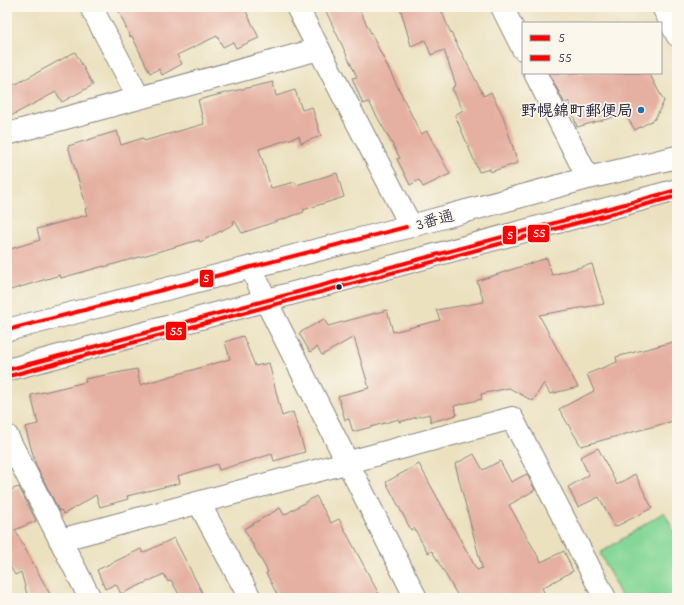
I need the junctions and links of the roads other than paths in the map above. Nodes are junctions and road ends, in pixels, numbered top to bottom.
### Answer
1 (91, 7) edge
2 (297, 7) edge
3 (502, 7) edge
4 (663, 7) edge
5 (677, 35) edge
6 (522, 47) edge
7 (319, 49) junction
8 (536, 74) edge
9 (138, 98) junction
10 (7, 134) edge
11 (677, 156) edge
12 (588, 178) junction
13 (677, 190) edge
14 (411, 226) junction
15 (251, 267) junction
16 (266, 301) junction
17 (7, 330) edge
18 (7, 370) edge
19 (7, 436) edge
20 (347, 463) junction
21 (199, 503) junction
22 (60, 540) junction
23 (90, 598) edge
24 (250, 598) edge
25 (416, 598) edge
26 (605, 598) edge

1 - 9 street
2 - 7 street
3 - 6 street
4 - 5 street
7 - 9 street
7 - 14 street
8 - 12 street
9 - 10 street
11 - 12 street, 3番通
12 - 14 street, 3番通
13 - 16 street
14 - 15 street, 3番通
15 - 16 street
15 - 17 street, 3番通
16 - 18 street
16 - 20 street
19 - 22 street
20 - 21 street
20 - 25 street
20 - 26 street
21 - 22 street
21 - 24 street
22 - 23 street

